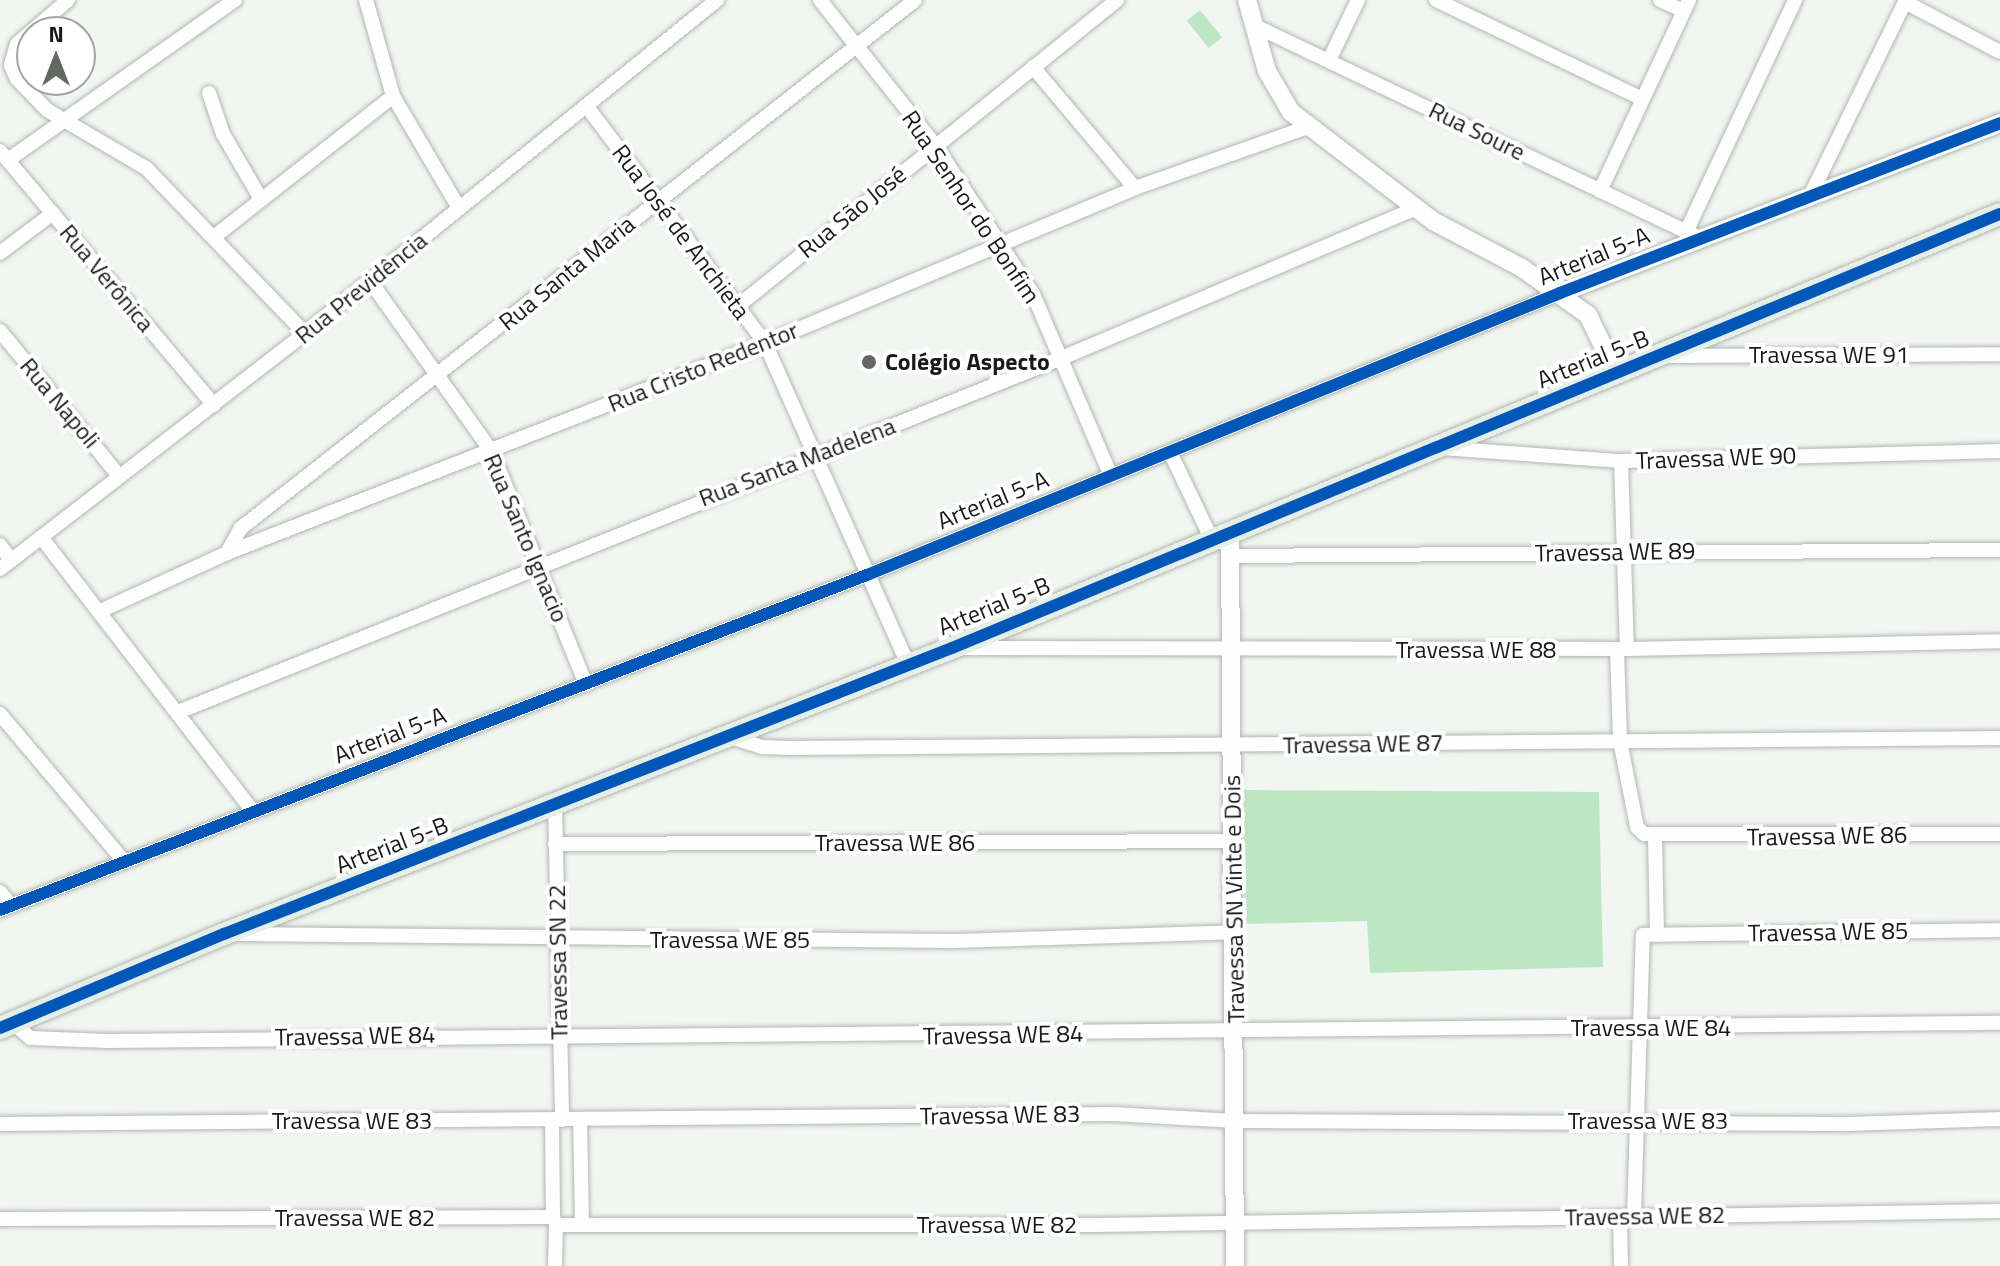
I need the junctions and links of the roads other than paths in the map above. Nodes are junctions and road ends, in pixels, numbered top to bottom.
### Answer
1 (68, 0) edge
2 (235, 0) edge
3 (366, 0) edge
4 (717, 0) edge
5 (820, 0) edge
6 (915, 0) edge
7 (1117, 0) edge
8 (1247, 0) edge
9 (1358, 0) edge
10 (1436, 0) edge
11 (1660, 0) edge
12 (1795, 0) edge
13 (1906, 1) edge
14 (1686, 6) edge
15 (1253, 25) junction
16 (855, 47) junction
17 (2000, 52) edge
18 (1330, 58) junction
19 (1033, 67) junction
20 (209, 93) dead end
21 (393, 96) junction
22 (1643, 99) junction
23 (588, 108) junction
24 (69, 122) junction
25 (2000, 123) edge
26 (1308, 127) junction
27 (935, 145) junction
28 (4, 155) edge
29 (1135, 188) junction
30 (1600, 191) junction
31 (1810, 196) junction
32 (261, 199) junction
33 (658, 201) junction
34 (459, 208) junction
35 (1416, 208) junction
36 (53, 213) junction
37 (2000, 214) edge
38 (1693, 235) junction
39 (214, 237) junction
40 (1002, 243) junction
41 (0, 253) edge
42 (370, 281) junction
43 (1560, 293) junction
44 (738, 306) junction
45 (0, 331) edge
46 (305, 333) junction
47 (765, 343) junction
48 (2000, 354) edge
49 (1659, 356) junction
50 (1064, 357) junction
51 (1616, 373) junction
52 (439, 375) junction
53 (214, 405) junction
54 (1433, 447) junction
55 (2000, 451) edge
56 (492, 452) junction
57 (1170, 452) junction
58 (817, 456) junction
59 (1621, 461) junction
60 (119, 476) junction
61 (1111, 476) junction
62 (1221, 536) junction
63 (41, 537) junction
64 (0, 545) edge
65 (2000, 550) edge
66 (1624, 552) junction
67 (227, 553) junction
68 (1231, 556) junction
69 (540, 564) junction
70 (5, 565) edge
71 (867, 575) junction
72 (100, 611) junction
73 (2000, 641) edge
74 (952, 648) junction
75 (1622, 649) junction
76 (1232, 651) junction
77 (908, 664) junction
78 (586, 685) junction
79 (178, 712) junction
80 (0, 714) edge
81 (728, 736) junction
82 (2000, 738) edge
83 (1620, 741) junction
84 (1232, 747) junction
85 (555, 804) junction
86 (252, 810) junction
87 (2000, 834) edge
88 (1655, 838) junction
89 (1234, 841) junction
90 (555, 844) junction
91 (122, 859) junction
92 (0, 892) edge
93 (6, 907) edge
94 (2000, 930) edge
95 (1235, 932) junction
96 (224, 934) junction
97 (1657, 935) junction
98 (558, 940) junction
99 (2000, 1023) edge
100 (7, 1026) edge
101 (1636, 1028) junction
102 (1236, 1032) junction
103 (560, 1033) junction
104 (580, 1119) junction
105 (1634, 1119) junction
106 (2000, 1119) edge
107 (557, 1120) junction
108 (1235, 1121) junction
109 (0, 1124) edge
110 (2000, 1211) edge
111 (1627, 1216) junction
112 (0, 1219) edge
113 (1235, 1219) junction
114 (554, 1221) junction
115 (582, 1225) junction
116 (555, 1266) edge
117 (1235, 1266) edge
118 (1621, 1266) edge

1 - 24 street
2 - 24 street
3 - 21 street
4 - 23 street, Rua Previdência
5 - 16 street, Rua Senhor do Bonfim
6 - 16 street, Rua Santa Maria
7 - 19 street, Rua São José
8 - 15 street
9 - 18 street
10 - 22 street
11 - 14 street
12 - 38 street
13 - 17 street
13 - 31 street
14 - 22 street
15 - 18 street, Rua Soure
15 - 26 street
16 - 27 street, Rua Senhor do Bonfim
16 - 33 street, Rua Santa Maria
18 - 30 street, Rua Soure
19 - 27 street, Rua São José
19 - 29 street
20 - 32 street
21 - 32 street
21 - 34 street
22 - 30 street
23 - 33 street, Rua José de Anchieta
23 - 34 street, Rua Previdência
24 - 28 street
24 - 39 street
25 - 31 street, Arterial 5-A
26 - 29 street, Rua Cristo Redentor
26 - 35 street
27 - 40 street, Rua Senhor do Bonfim
27 - 44 street, Rua São José
28 - 36 street, Rua Verônica
29 - 40 street, Rua Cristo Redentor
30 - 38 street, Rua Soure
31 - 38 street, Arterial 5-A
32 - 39 street
33 - 44 street, Rua José de Anchieta
33 - 52 street, Rua Santa Maria
34 - 42 street, Rua Previdência
35 - 43 street
35 - 50 street, Rua Santa Madelena
36 - 41 street
36 - 53 street, Rua Verônica
37 - 49 main road, Arterial 5-B
38 - 43 street, Arterial 5-A
39 - 46 street
40 - 47 street, Rua Cristo Redentor
40 - 50 street, Rua Senhor do Bonfim
42 - 46 street, Rua Previdência
42 - 52 street, Rua Santo Ignacio
43 - 51 street
43 - 57 street, Arterial 5-A
44 - 47 street, Rua José de Anchieta
45 - 60 street, Rua Napoli
46 - 53 street, Rua Previdência
47 - 56 street, Rua Cristo Redentor
47 - 58 street, Rua José de Anchieta
48 - 49 street, Travessa WE 91
49 - 51 main road, Arterial 5-B
50 - 58 street, Rua Santa Madelena
50 - 61 street, Rua Senhor do Bonfim
51 - 54 main road, Arterial 5-B
52 - 56 street, Rua Santo Ignacio
52 - 67 street, Rua Santa Maria
53 - 60 street, Rua Previdência
54 - 59 street, Travessa WE 90
54 - 62 main road, Arterial 5-B
55 - 59 street, Travessa WE 90
56 - 67 street, Rua Cristo Redentor
56 - 69 street, Rua Santo Ignacio
57 - 61 street, Arterial 5-A
57 - 62 street
58 - 69 street, Rua Santa Madelena
58 - 71 street, Rua José de Anchieta
59 - 66 street
60 - 63 street, Rua Previdência
61 - 71 street, Arterial 5-A
62 - 68 street, Travessa SN Vinte e Dois
62 - 74 main road, Arterial 5-B
63 - 70 street, Rua Previdência
63 - 72 street
64 - 70 street
65 - 66 street, Travessa WE 89
66 - 68 street, Travessa WE 89
66 - 75 street
67 - 72 street, Rua Cristo Redentor
68 - 76 street, Travessa SN Vinte e Dois
69 - 78 street, Rua Santo Ignacio
69 - 79 street, Rua Santa Madelena
71 - 77 street, Rua José de Anchieta
71 - 78 street, Arterial 5-A
72 - 79 street
73 - 75 street, Travessa WE 88
74 - 76 street, Travessa WE 88
74 - 77 main road, Arterial 5-B
75 - 76 street, Travessa WE 88
75 - 83 street
76 - 84 street, Travessa SN Vinte e Dois
77 - 81 main road, Arterial 5-B
78 - 86 street, Arterial 5-A
79 - 86 street
80 - 91 street
81 - 84 street, Travessa WE 87
81 - 85 main road, Arterial 5-B
82 - 83 street, Travessa WE 87
83 - 84 street, Travessa WE 87
83 - 88 street
84 - 89 street, Travessa SN Vinte e Dois
85 - 90 street, Travessa SN 22
85 - 96 main road, Arterial 5-B
86 - 91 street, Arterial 5-A
87 - 88 street, Travessa WE 86
88 - 97 street
89 - 90 street, Travessa WE 86
89 - 95 street, Travessa SN Vinte e Dois
90 - 98 street, Travessa SN 22
91 - 93 street, Arterial 5-A
92 - 93 street
94 - 97 street, Travessa WE 85
95 - 98 street, Travessa WE 85
95 - 102 street, Travessa SN Vinte e Dois
96 - 98 street, Travessa WE 85
96 - 100 main road, Arterial 5-B
97 - 101 street
98 - 103 street, Travessa SN 22
99 - 101 street, Travessa WE 84
100 - 103 street, Travessa WE 84
101 - 102 street, Travessa WE 84
101 - 105 street
102 - 103 street, Travessa WE 84
102 - 108 street, Travessa SN Vinte e Dois
103 - 107 street, Travessa SN 22
104 - 107 street, Travessa WE 83
104 - 108 street, Travessa WE 83
104 - 115 street
105 - 106 street, Travessa WE 83
105 - 108 street, Travessa WE 83
105 - 111 street
107 - 109 street, Travessa WE 83
107 - 114 street, Travessa SN 22
108 - 113 street, Travessa SN Vinte e Dois
110 - 111 street, Travessa WE 82
111 - 113 street, Travessa WE 82
111 - 118 street
112 - 114 street, Travessa WE 82
113 - 115 street, Travessa WE 82
113 - 117 street, Travessa SN Vinte e Dois
114 - 115 street, Travessa WE 82
114 - 116 street, Travessa SN 22

